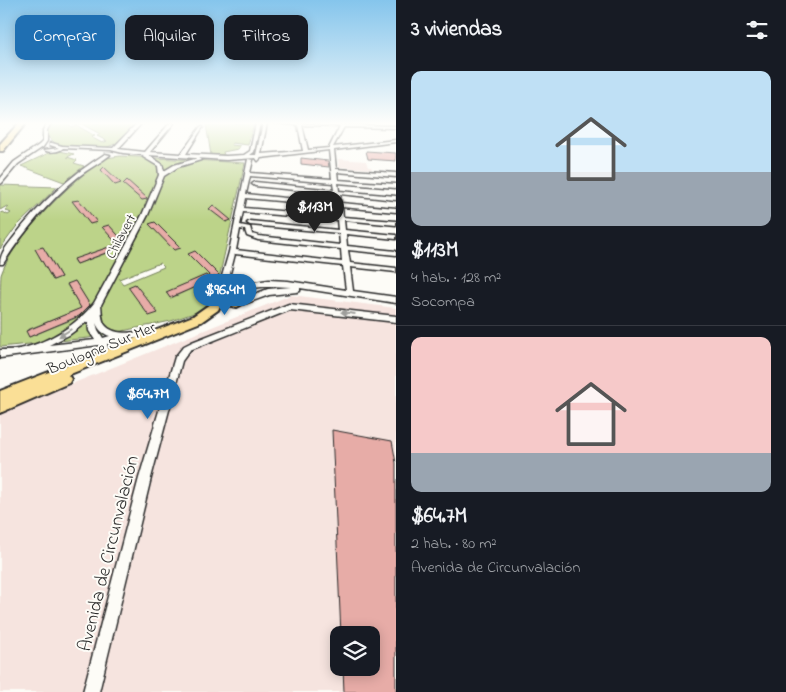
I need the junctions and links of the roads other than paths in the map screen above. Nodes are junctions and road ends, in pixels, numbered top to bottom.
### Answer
1 (28, 155) edge
2 (105, 155) edge
3 (145, 155) edge
4 (148, 155) edge
5 (156, 155) edge
6 (250, 155) edge
7 (274, 155) edge
8 (276, 155) edge
9 (333, 155) edge
10 (182, 156) joint
11 (258, 157) junction
12 (248, 158) junction
13 (198, 160) junction
14 (335, 170) junction
15 (248, 174) junction
16 (162, 175) junction
17 (396, 175) edge
18 (0, 182) edge
19 (337, 182) junction
20 (255, 184) dead end
21 (396, 186) edge
22 (338, 192) junction
23 (244, 196) junction
24 (396, 198) edge
25 (339, 205) junction
26 (241, 210) junction
27 (252, 210) junction
28 (396, 210) edge
29 (341, 218) junction
30 (396, 223) edge
31 (249, 226) junction
32 (237, 228) junction
33 (343, 232) junction
34 (396, 237) edge
35 (344, 248) junction
36 (232, 252) junction
37 (396, 253) edge
38 (0, 262) edge
39 (346, 265) junction
40 (396, 270) edge
41 (238, 287) junction
42 (308, 288) junction
43 (222, 289) junction
44 (350, 294) junction
45 (396, 300) edge
46 (242, 302) junction
47 (97, 305) junction
48 (396, 319) edge
49 (162, 333) junction
50 (127, 336) junction
51 (99, 342) junction
52 (28, 350) junction
53 (0, 354) edge
54 (106, 355) junction
55 (0, 397) edge
56 (0, 406) edge
57 (91, 692) edge

1 - 18 street
2 - 38 street
3 - 16 street
4 - 13 street
5 - 10 street
6 - 12 street
7 - 11 street
8 - 11 street
9 - 14 street
10 - 12 street
11 - 12 street
12 - 13 street
12 - 15 street
13 - 16 street
14 - 17 street
14 - 19 street
15 - 19 street
15 - 23 street
16 - 47 street, Chilavert
19 - 21 street
19 - 22 street
20 - 22 street
22 - 24 street
22 - 25 street
23 - 25 street
23 - 26 street
25 - 28 street
25 - 29 street
26 - 27 street
26 - 32 street
27 - 29 street
27 - 31 street
29 - 30 street
29 - 33 street
31 - 32 street
31 - 33 street
31 - 35 street
32 - 36 street
33 - 34 street
33 - 35 street
35 - 37 street
35 - 39 street
36 - 39 street
36 - 43 street
39 - 40 street
39 - 44 street
41 - 42 street, Boulogne Sur Mer
41 - 43 main road
41 - 46 main road
42 - 44 street, Boulogne Sur Mer
42 - 46 street, Boulogne Sur Mer
43 - 46 main road
43 - 49 main road, Boulogne Sur Mer
44 - 45 street, Boulogne Sur Mer
46 - 56 main road, Boulogne Sur Mer
47 - 50 street
47 - 51 street
47 -> 52 street
48 -> 57 street, Avenida de Circunvalación
49 - 50 street
49 - 54 main road, Boulogne Sur Mer
50 - 51 street
51 - 52 street
51 - 54 street
52 - 53 street
54 - 55 main road, Boulogne Sur Mer

